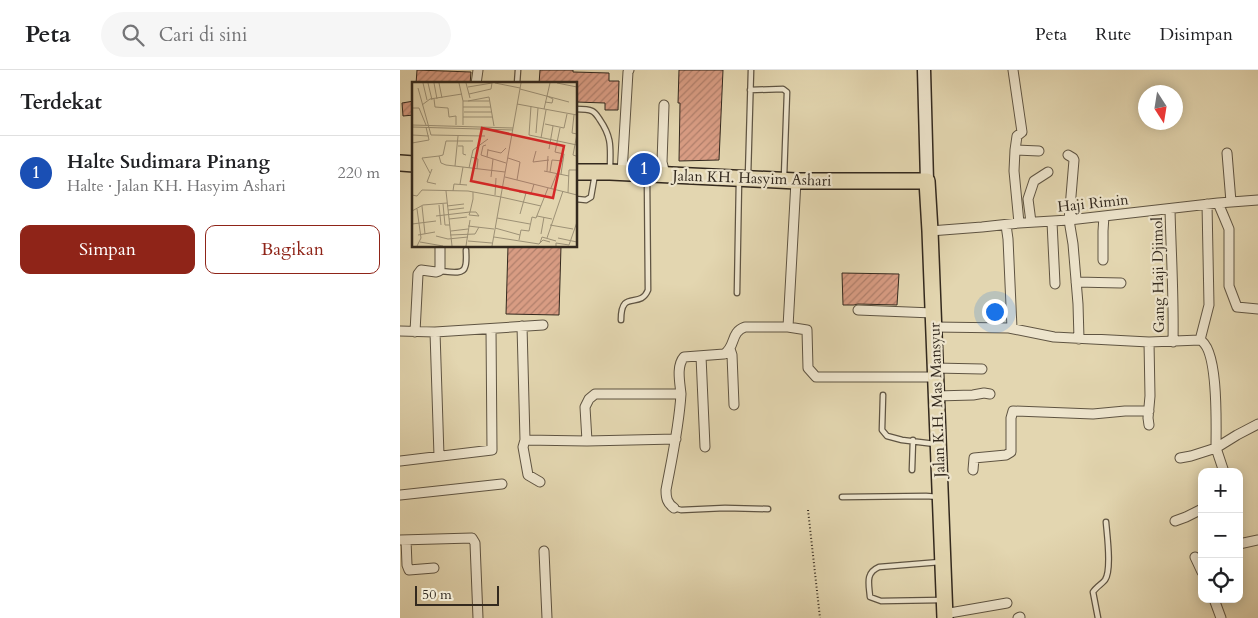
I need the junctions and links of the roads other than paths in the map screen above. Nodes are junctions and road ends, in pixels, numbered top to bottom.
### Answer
1 (629, 70) edge
2 (751, 70) edge
3 (924, 70) edge
4 (1013, 70) edge
5 (750, 90) junction
6 (664, 105) dead end
7 (578, 109) edge
8 (1015, 150) junction
9 (1039, 151) dead end
10 (1227, 153) dead end
11 (1068, 155) dead end
12 (578, 172) edge
13 (609, 172) junction
14 (1048, 172) dead end
15 (647, 173) junction
16 (665, 174) junction
17 (743, 179) junction
18 (790, 180) junction
19 (927, 182) junction
20 (578, 199) edge
21 (1258, 200) edge
22 (1231, 202) junction
23 (1218, 203) junction
24 (1206, 204) junction
25 (1170, 209) junction
26 (1104, 216) junction
27 (1069, 220) junction
28 (1019, 222) junction
29 (1030, 222) junction
30 (1052, 222) junction
31 (1006, 225) junction
32 (930, 231) junction
33 (440, 248) edge
34 (466, 250) dead end
35 (1103, 260) dead end
36 (438, 271) junction
37 (1076, 282) junction
38 (1121, 283) dead end
39 (1055, 284) dead end
40 (737, 293) dead end
41 (1258, 309) edge
42 (858, 310) dead end
43 (621, 320) dead end
44 (934, 320) junction
45 (543, 325) dead end
46 (522, 326) junction
47 (788, 327) junction
48 (1012, 328) junction
49 (491, 329) junction
50 (400, 331) edge
51 (414, 332) junction
52 (435, 332) junction
53 (1079, 339) junction
54 (1200, 340) junction
55 (1149, 342) junction
56 (1173, 342) junction
57 (730, 349) junction
58 (701, 356) junction
59 (982, 369) dead end
60 (936, 373) junction
61 (681, 394) junction
62 (990, 394) dead end
63 (883, 395) dead end
64 (936, 396) junction
65 (734, 405) dead end
66 (1149, 412) junction
67 (1258, 424) edge
68 (1149, 425) dead end
69 (525, 440) junction
70 (676, 440) junction
71 (913, 440) junction
72 (587, 441) junction
73 (938, 444) junction
74 (705, 447) dead end
75 (1216, 448) junction
76 (440, 456) junction
77 (1180, 458) dead end
78 (400, 461) edge
79 (1223, 468) edge
80 (912, 470) dead end
81 (974, 470) dead end
82 (540, 482) dead end
83 (502, 484) dead end
84 (400, 495) edge
85 (842, 497) dead end
86 (940, 498) junction
87 (674, 508) joint
88 (768, 509) dead end
89 (1198, 511) edge
90 (1175, 521) dead end
91 (1106, 522) dead end
92 (403, 540) edge
93 (1258, 540) edge
94 (1243, 543) edge
95 (544, 551) dead end
96 (1195, 556) dead end
97 (942, 562) junction
98 (1198, 563) edge
99 (434, 568) dead end
100 (1007, 603) dead end
101 (1216, 603) edge
102 (944, 610) edge
103 (478, 618) edge
104 (547, 618) edge
105 (1098, 618) edge
106 (1222, 618) edge

1 - 13 street
2 - 5 lane
3 - 19 main road
4 - 8 street
5 - 17 lane
5 - 18 lane
6 - 16 street
7 - 13 lane
8 - 9 street
8 - 28 street
10 - 22 street
11 - 27 street
12 - 13 main road, Jalan KH. Hasyim Ashari
13 - 15 main road, Jalan KH. Hasyim Ashari
13 - 20 lane
14 - 29 street
15 - 16 main road, Jalan KH. Hasyim Ashari
15 - 43 lane
16 - 17 main road, Jalan KH. Hasyim Ashari
17 - 18 main road, Jalan KH. Hasyim Ashari
17 - 40 lane
18 - 19 main road, Jalan KH. Hasyim Ashari
18 - 47 street
19 - 32 main road, Jalan K.H. Mas Mansyur
21 - 22 street, Haji Rimin
22 - 23 street, Haji Rimin
23 - 24 street, Haji Rimin
23 - 41 street
24 - 25 street, Haji Rimin
24 - 54 street
25 - 26 street, Haji Rimin
25 - 56 street, Gang Haji Djimol
26 - 27 street, Haji Rimin
26 - 35 street
27 - 30 street, Haji Rimin
27 - 37 street
28 - 29 street, Haji Rimin
28 - 31 street, Haji Rimin
29 - 30 street, Haji Rimin
30 - 39 street
31 - 32 street, Haji Rimin
31 - 48 street
32 - 44 main road, Jalan K.H. Mas Mansyur
33 - 36 street
34 - 36 lane
36 - 51 street
37 - 38 street
37 - 53 street
42 - 44 street
44 - 48 street
44 - 60 main road, Jalan K.H. Mas Mansyur
45 - 46 street
46 - 49 street
46 - 69 street
47 - 57 street
47 - 60 street
48 - 53 street
49 - 52 street
49 - 76 street
50 - 51 street
51 - 52 street
52 - 76 street
53 - 55 street
54 - 56 street
54 - 75 street
55 - 56 street
55 - 66 street
57 - 58 street
57 - 65 street
58 - 61 street
58 - 74 street
59 - 60 street
60 - 64 main road, Jalan K.H. Mas Mansyur
61 - 70 street
61 - 72 street
62 - 64 street
63 - 71 lane
64 - 73 main road, Jalan K.H. Mas Mansyur
66 - 68 street
66 - 81 street
67 - 75 street
69 - 72 street
69 - 82 street
70 - 72 street
70 - 87 street
71 - 73 lane
71 - 80 lane
73 - 86 main road, Jalan K.H. Mas Mansyur
75 - 77 street
75 - 79 street
76 - 78 street
83 - 84 street
85 - 86 lane
86 - 97 main road, Jalan K.H. Mas Mansyur
87 - 88 lane
89 - 90 street
91 - 105 lane
92 - 99 street
92 - 103 street
93 - 94 street
95 - 104 street
96 - 98 street
97 - 102 main road, Jalan K.H. Mas Mansyur
97 - 102 lane
100 - 102 street
101 - 106 street

